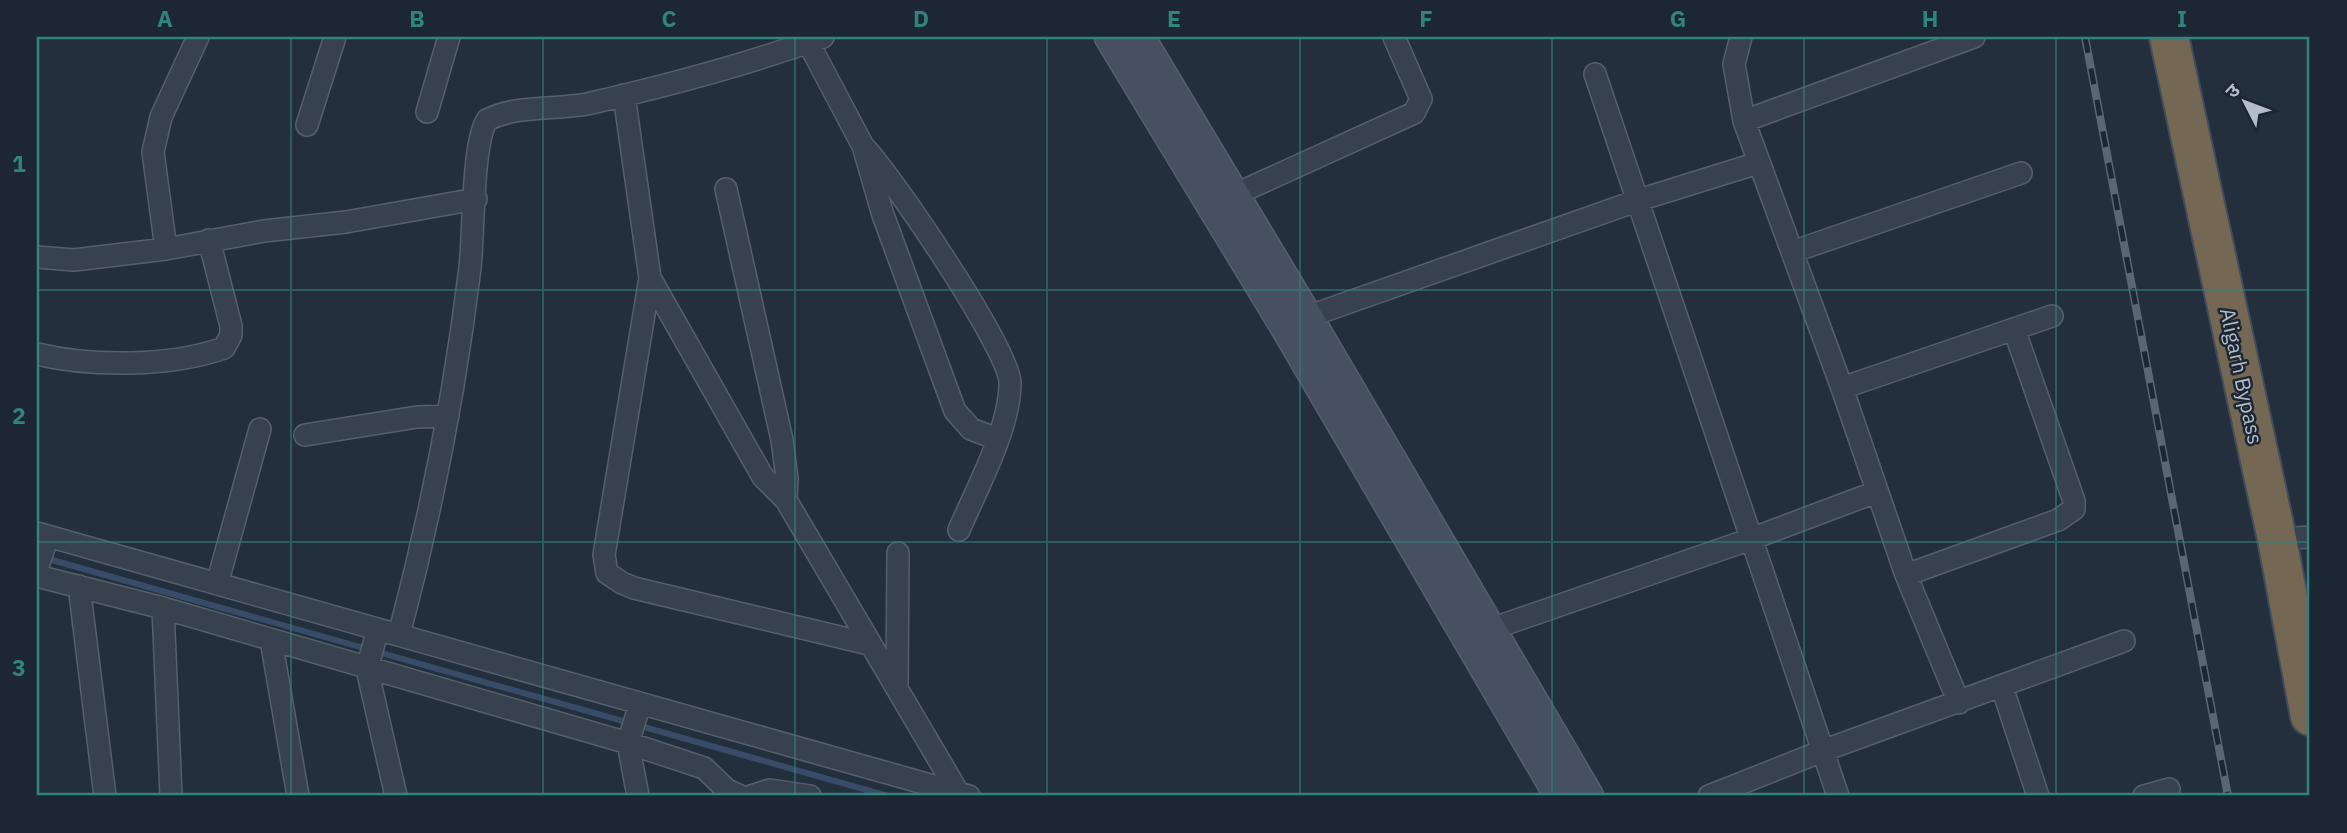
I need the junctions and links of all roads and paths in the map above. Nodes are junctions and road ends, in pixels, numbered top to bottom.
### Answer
1 (198, 37) edge
2 (335, 37) edge
3 (449, 37) edge
4 (1110, 37) edge
5 (1139, 37) edge
6 (1394, 37) edge
7 (1741, 37) edge
8 (1974, 37) edge
9 (816, 39) edge
10 (2171, 41) edge
11 (1595, 74) dead end
12 (624, 95) junction
13 (427, 112) dead end
14 (1744, 121) junction
15 (307, 125) dead end
16 (863, 146) junction
17 (1758, 163) junction
18 (2021, 173) dead end
19 (726, 189) dead end
20 (1234, 195) junction
21 (476, 199) junction
22 (1639, 200) junction
23 (209, 240) junction
24 (166, 249) junction
25 (1792, 252) junction
26 (37, 257) edge
27 (650, 278) junction
28 (2052, 316) dead end
29 (1307, 317) junction
30 (2014, 329) junction
31 (37, 354) edge
32 (1842, 388) junction
33 (448, 416) junction
34 (260, 429) dead end
35 (305, 435) dead end
36 (997, 439) junction
37 (1876, 492) junction
38 (786, 500) junction
39 (960, 530) dead end
40 (2294, 538) edge
41 (1751, 539) junction
42 (40, 554) edge
43 (898, 554) dead end
44 (1906, 575) junction
45 (216, 584) junction
46 (79, 586) junction
47 (163, 608) junction
48 (1491, 629) junction
49 (399, 635) junction
50 (271, 640) junction
51 (2124, 641) dead end
52 (870, 644) junction
53 (373, 650) junction
54 (2002, 687) junction
55 (897, 689) junction
56 (2308, 692) edge
57 (1959, 703) junction
58 (633, 724) junction
59 (1825, 750) junction
60 (2169, 789) dead end
61 (964, 795) edge
62 (105, 796) edge
63 (171, 796) edge
64 (298, 796) edge
65 (396, 796) edge
66 (638, 796) edge
67 (740, 796) edge
68 (751, 796) edge
69 (808, 796) edge
70 (1560, 796) edge
71 (1588, 796) edge
72 (1709, 796) edge
73 (1838, 796) edge
74 (2038, 796) edge
75 (2144, 796) edge

1 - 24 street
2 - 15 street
3 - 13 street
4 - 70 main road
5 - 20 main road
6 - 20 street
7 - 14 street
8 - 14 street
9 - 12 street
9 - 16 street
10 - 40 highway, Aligarh Bypass
11 - 22 street
12 - 21 street
12 - 27 street
14 - 17 street
16 - 36 street
16 - 36 street
17 - 22 street
17 - 25 street
18 - 25 street
19 - 38 street
20 - 29 main road
21 - 23 street
21 - 33 street
22 - 29 street
22 - 41 street
23 - 24 street
23 - 31 street
24 - 26 street
25 - 32 street
27 - 38 street
27 - 52 street
28 - 30 street
29 - 48 main road
30 - 32 street
30 - 44 street
32 - 37 street
33 - 35 street
33 - 49 street
34 - 45 street
36 - 39 street
37 - 41 street
37 - 44 street
38 - 52 street
40 - 56 highway, Aligarh Bypass
41 - 48 street
41 - 59 street
42 - 45 street
42 - 46 street
43 - 55 street
44 - 57 street
45 - 53 street
46 - 47 street
46 - 62 street
47 - 50 street
47 - 63 street
48 - 71 main road
49 - 53 street
49 - 58 street
50 - 53 street
50 - 64 street
51 - 54 street
52 - 55 street
53 - 58 street
53 - 65 street
54 - 57 street
54 - 74 street
55 - 61 street
57 - 59 street
58 - 61 street
58 - 66 street
58 - 67 street
59 - 72 street
59 - 73 street
60 - 75 street
68 - 69 street

